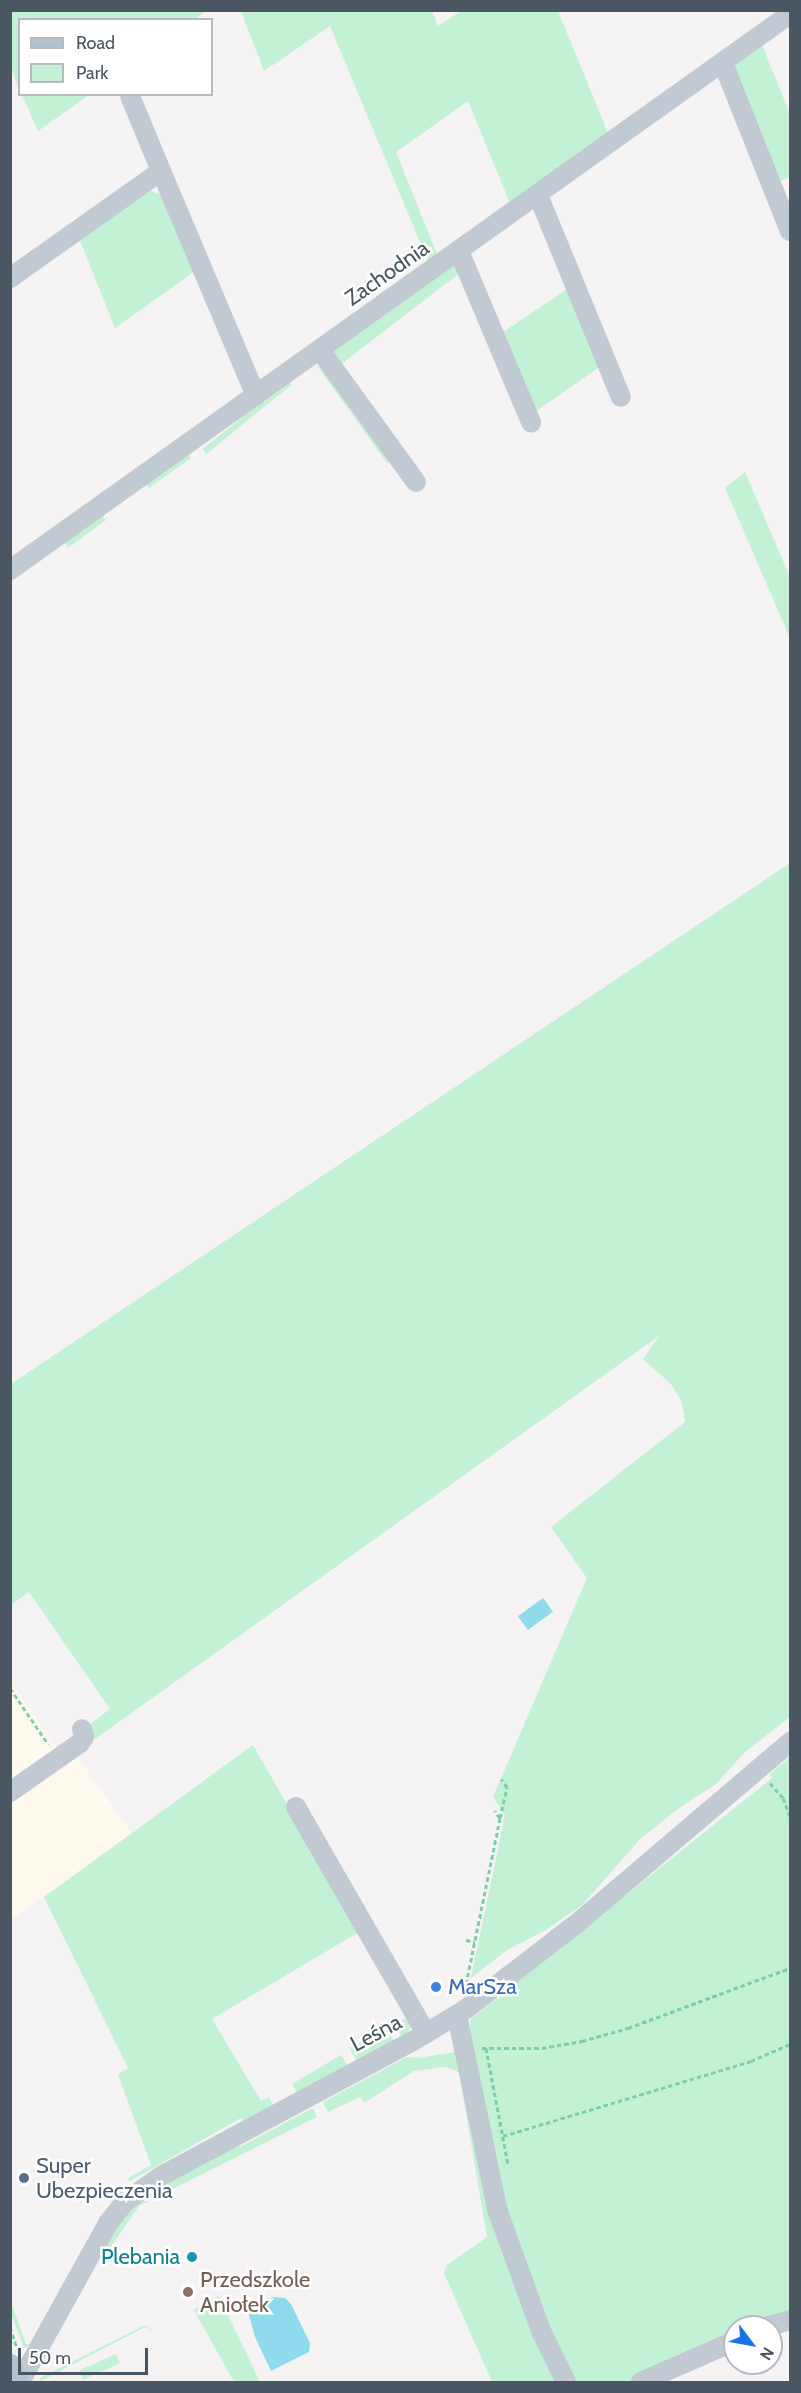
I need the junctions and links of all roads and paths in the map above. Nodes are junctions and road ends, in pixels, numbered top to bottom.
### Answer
1 (790, 15) edge
2 (723, 63) junction
3 (130, 96) dead end
4 (161, 171) junction
5 (538, 195) junction
6 (790, 231) edge
7 (459, 251) junction
8 (10, 278) edge
9 (320, 350) junction
10 (256, 396) junction
11 (621, 397) dead end
12 (531, 422) dead end
13 (416, 482) dead end
14 (10, 570) edge
15 (10, 1688) edge
16 (82, 1729) dead end
17 (790, 1742) edge
18 (46, 1748) dead end
19 (765, 1778) dead end
20 (501, 1779) dead end
21 (10, 1792) edge
22 (296, 1807) dead end
23 (495, 1811) dead end
24 (790, 1816) edge
25 (500, 1818) junction
26 (486, 1850) dead end
27 (493, 1852) junction
28 (466, 1940) dead end
29 (475, 1942) junction
30 (790, 1968) edge
31 (459, 2014) junction
32 (426, 2034) junction
33 (790, 2044) edge
34 (465, 2048) junction
35 (486, 2048) junction
36 (503, 2136) junction
37 (509, 2167) dead end
38 (723, 2346) edge
39 (10, 2366) edge
40 (18, 2382) edge
41 (566, 2382) edge
42 (641, 2382) edge

1 - 2 street, Zachodnia
2 - 5 street, Zachodnia
2 - 6 street
3 - 4 street
4 - 8 street
4 - 10 street
5 - 7 street, Zachodnia
5 - 11 street
7 - 9 street, Zachodnia
7 - 12 street
9 - 10 street, Zachodnia
9 - 13 street
10 - 14 street, Zachodnia
15 - 18 path
16 - 21 street
17 - 31 street, Leśna
19 - 24 path
20 - 25 path
22 - 32 street
23 - 25 path
25 - 27 path
26 - 27 path
27 - 29 path
28 - 29 path
29 - 31 path
30 - 35 path
31 - 32 street, Leśna
31 - 34 street
32 - 40 street, Leśna
33 - 36 path
34 - 35 path
34 - 41 street
35 - 36 path
36 - 37 path
38 - 42 street
39 - 40 main road

